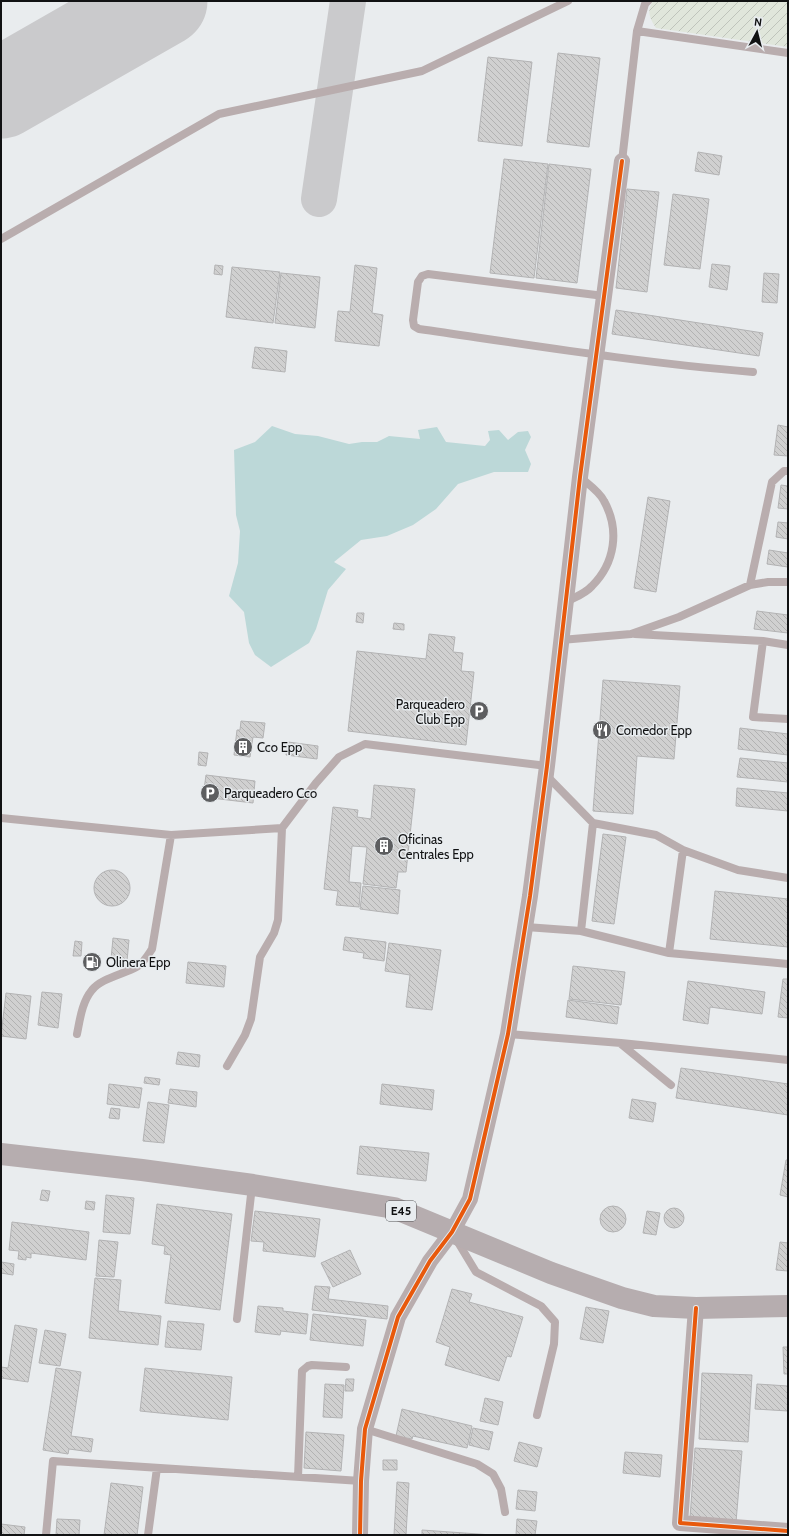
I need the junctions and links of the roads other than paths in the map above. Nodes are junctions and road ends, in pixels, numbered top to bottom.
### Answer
1 (568, 1) edge
2 (648, 1) edge
3 (637, 31) junction
4 (788, 53) edge
5 (622, 161) joint
6 (1, 239) edge
7 (604, 296) junction
8 (596, 354) junction
9 (753, 372) dead end
10 (788, 471) edge
11 (580, 477) junction
12 (788, 582) edge
13 (750, 585) junction
14 (565, 602) junction
15 (631, 634) junction
16 (561, 640) junction
17 (762, 641) junction
18 (788, 645) edge
19 (788, 719) edge
20 (546, 770) junction
21 (1, 818) edge
22 (593, 823) junction
23 (282, 828) junction
24 (171, 835) junction
25 (683, 850) junction
26 (788, 878) edge
27 (526, 927) junction
28 (581, 931) junction
29 (669, 954) junction
30 (788, 964) edge
31 (77, 1034) dead end
32 (508, 1034) junction
33 (621, 1044) junction
34 (788, 1060) edge
35 (227, 1066) dead end
36 (671, 1085) dead end
37 (1, 1154) edge
38 (252, 1185) junction
39 (452, 1232) junction
40 (788, 1306) edge
41 (696, 1308) junction
42 (237, 1319) dead end
43 (346, 1367) dead end
44 (537, 1415) dead end
45 (365, 1429) junction
46 (157, 1468) junction
47 (298, 1477) junction
48 (361, 1481) junction
49 (505, 1512) dead end
50 (680, 1529) edge
51 (788, 1531) edge
52 (46, 1535) edge
53 (148, 1535) edge
54 (360, 1535) edge

1 - 6 lane
2 - 3 lane
3 - 4 lane
3 - 5 lane
5 - 7 street
7 - 8 street
7 - 8 lane
8 - 9 lane
8 - 11 street
10 - 13 lane
11 - 14 street
11 - 14 lane
12 - 13 lane
13 - 15 lane
14 - 16 street
15 - 16 lane
15 - 17 lane
16 - 20 street
17 - 18 lane
17 - 19 lane
20 - 22 lane
20 - 23 lane
20 - 27 street
21 - 24 lane
22 - 25 lane
22 - 28 lane
23 - 24 lane
23 - 35 lane
24 - 31 lane
25 - 26 lane
25 - 29 lane
27 - 28 lane
27 - 32 street
28 - 29 lane
29 - 30 lane
32 - 33 lane
32 - 39 street
33 - 34 lane
33 - 36 lane
37 - 38 highway, E45
38 - 39 highway, E45
38 - 42 lane
39 - 41 highway, E45
39 - 44 lane
39 - 45 street
40 - 41 highway, E45
41 - 50 street
43 - 47 lane
45 - 48 street
45 - 49 lane
46 - 47 lane
46 - 52 lane
46 - 53 lane
47 - 48 lane
48 - 54 street
50 - 51 street

